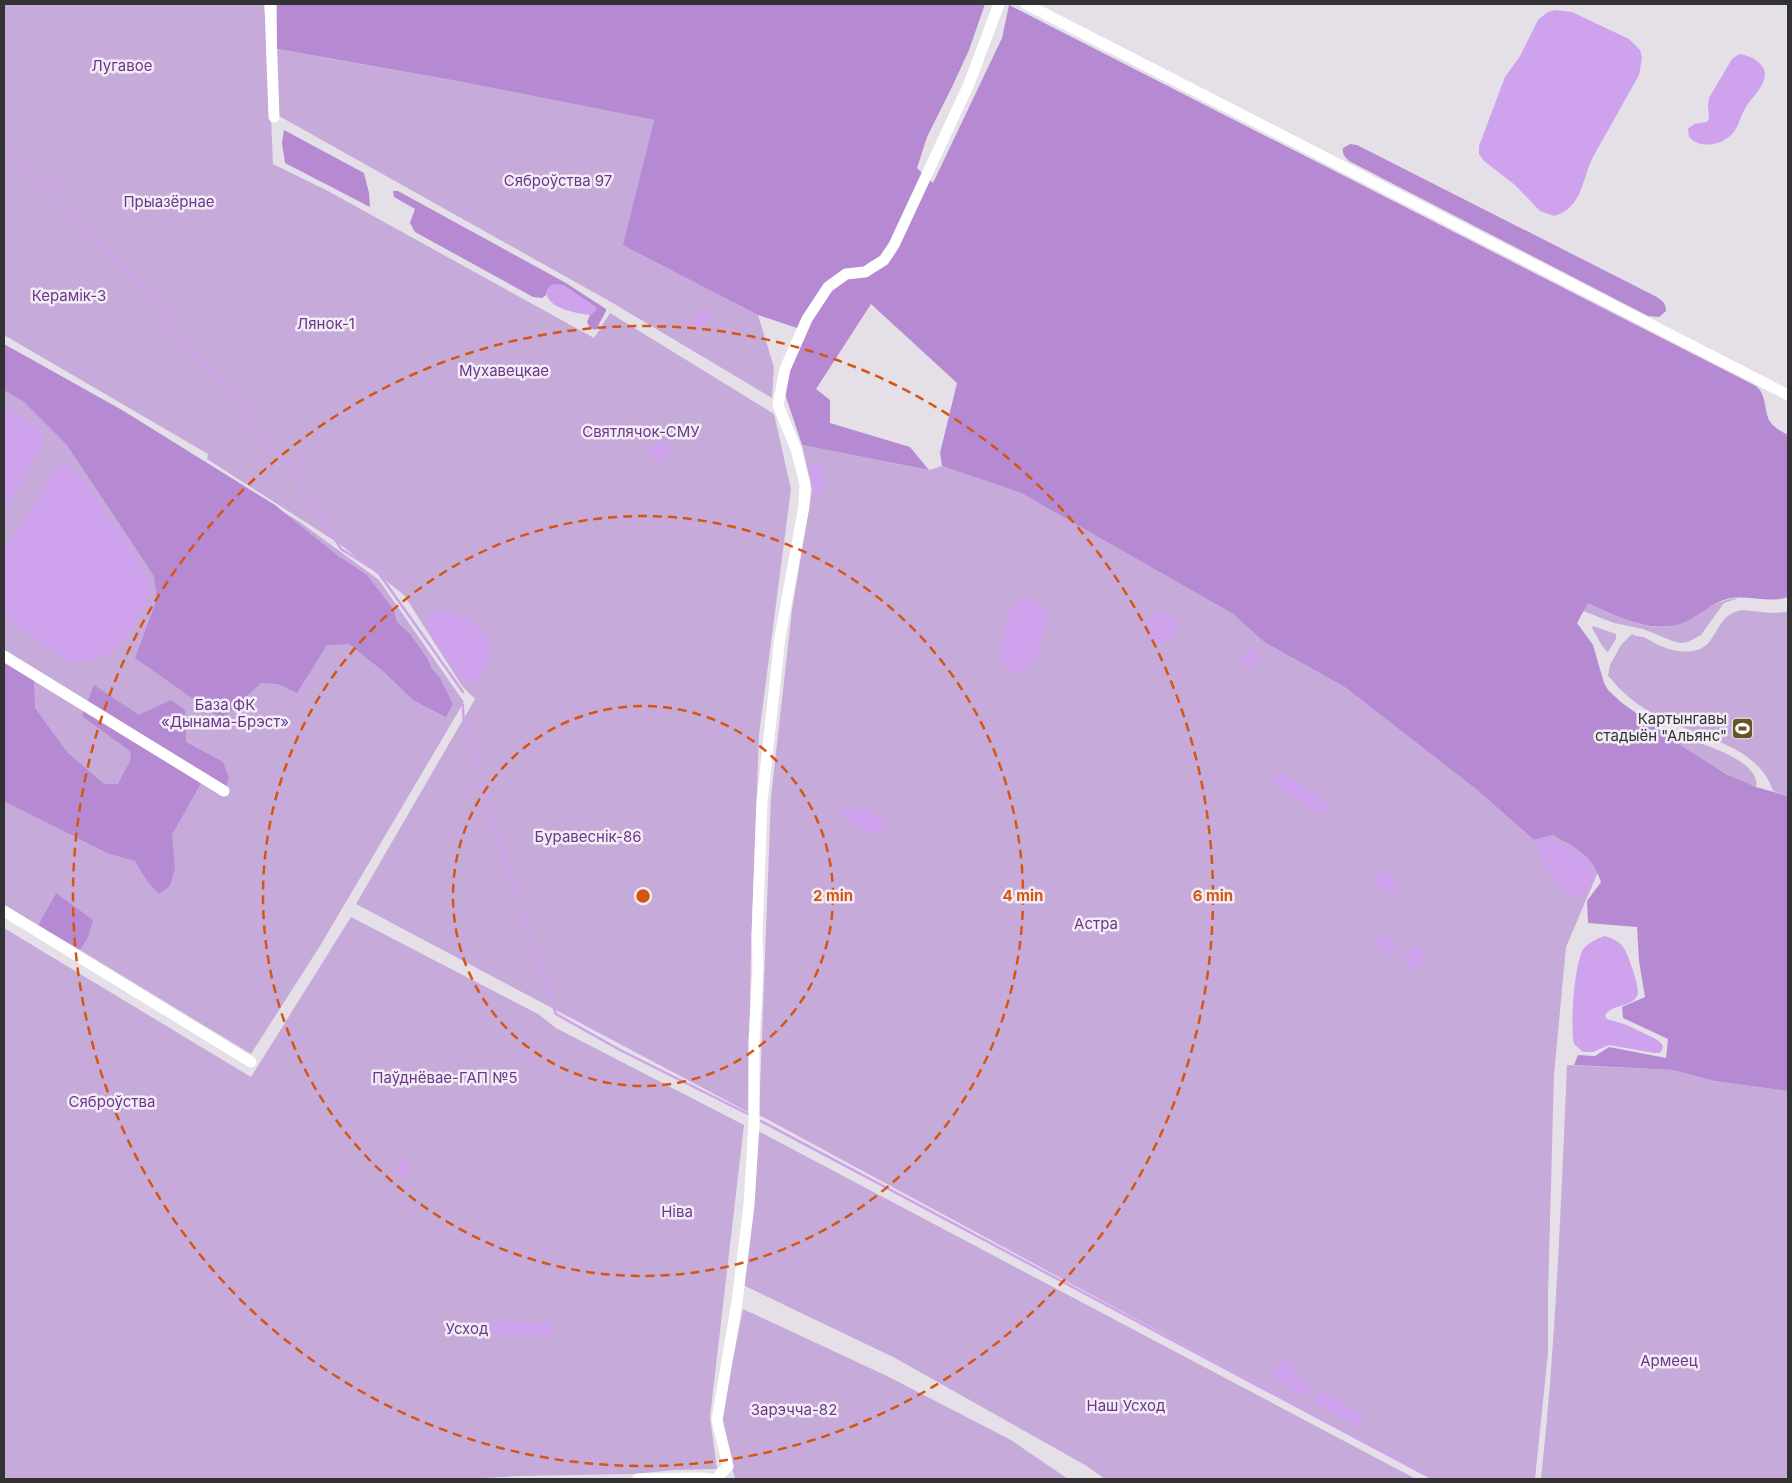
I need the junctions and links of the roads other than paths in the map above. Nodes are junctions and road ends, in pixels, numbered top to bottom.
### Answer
1 (270, 4) edge
2 (999, 4) edge
3 (1026, 4) edge
4 (274, 117) dead end
5 (1788, 395) edge
6 (4, 656) edge
7 (224, 791) dead end
8 (4, 912) edge
9 (251, 1062) dead end
10 (638, 1479) edge
11 (710, 1479) edge
12 (716, 1479) edge

1 - 4 street
2 - 12 street
3 - 5 street
6 - 7 street
8 - 9 street
10 - 11 street

